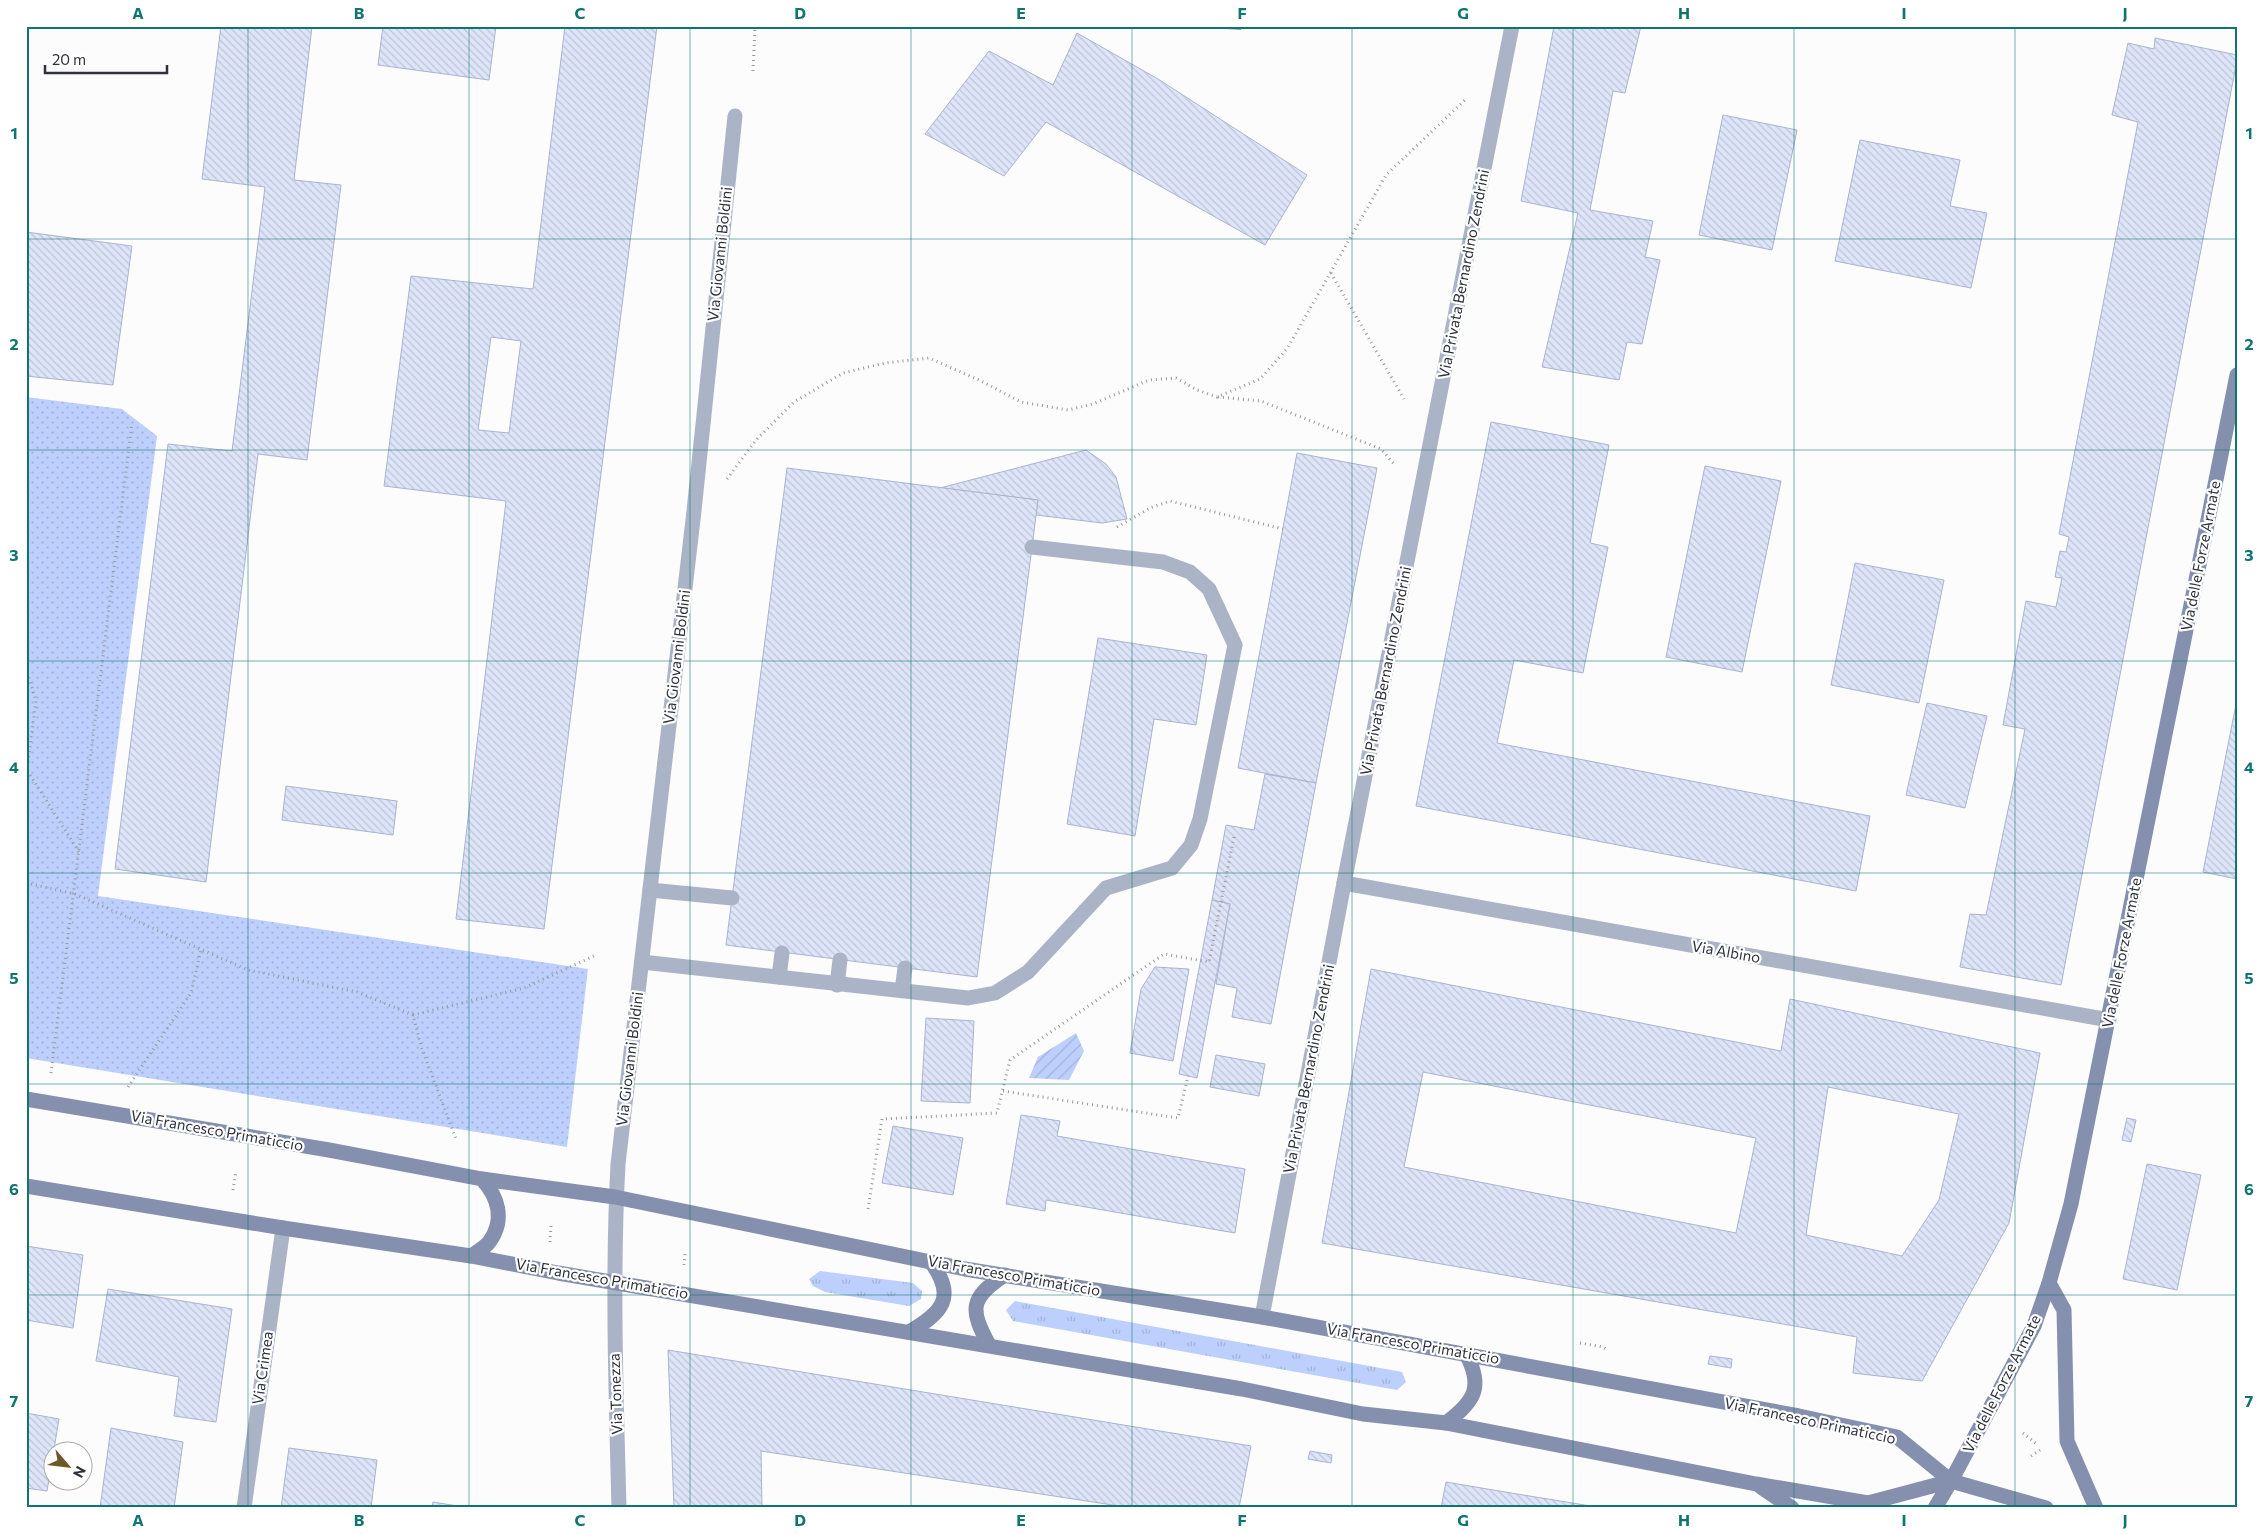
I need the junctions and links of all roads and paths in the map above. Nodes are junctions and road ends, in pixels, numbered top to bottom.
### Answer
1 (755, 26) edge
2 (1512, 26) edge
3 (753, 71) dead end
4 (1466, 100) dead end
5 (735, 116) dead end
6 (1331, 272) junction
7 (2237, 374) edge
8 (1217, 397) junction
9 (1404, 399) dead end
10 (132, 422) dead end
11 (1394, 464) dead end
12 (727, 480) dead end
13 (1282, 528) dead end
14 (1109, 532) dead end
15 (1032, 547) dead end
16 (26, 668) edge
17 (27, 771) edge
18 (1234, 837) dead end
19 (79, 852) junction
20 (26, 883) edge
21 (1344, 884) junction
22 (650, 890) junction
23 (74, 894) junction
24 (732, 898) dead end
25 (201, 950) junction
26 (782, 952) dead end
27 (594, 956) dead end
28 (840, 960) dead end
29 (642, 962) junction
30 (905, 968) dead end
31 (779, 977) junction
32 (837, 985) junction
33 (902, 990) junction
34 (413, 1014) junction
35 (2109, 1020) junction
36 (51, 1073) dead end
37 (1188, 1076) dead end
38 (128, 1087) dead end
39 (1003, 1091) junction
40 (26, 1099) edge
41 (456, 1139) dead end
42 (236, 1172) dead end
43 (482, 1179) junction
44 (26, 1186) edge
45 (232, 1190) dead end
46 (615, 1197) junction
47 (868, 1209) dead end
48 (551, 1225) dead end
49 (282, 1228) junction
50 (550, 1243) dead end
51 (471, 1256) junction
52 (931, 1262) junction
53 (1005, 1275) junction
54 (616, 1281) junction
55 (2049, 1283) junction
56 (1262, 1317) junction
57 (909, 1332) junction
58 (988, 1346) junction
59 (1466, 1354) junction
60 (1446, 1423) junction
61 (2022, 1433) dead end
62 (2042, 1448) dead end
63 (1952, 1481) junction
64 (1756, 1484) junction
65 (244, 1508) edge
66 (619, 1508) edge
67 (1792, 1508) edge
68 (1935, 1508) edge
69 (2046, 1508) edge
70 (2096, 1508) edge

1 - 3 path
2 - 21 street, Via Privata Bernardino Zendrini
4 - 6 path
5 - 22 street, Via Giovanni Boldini
6 - 8 path
6 - 9 path
7 - 35 street, Via delle Forze Armate
8 - 11 path
8 - 12 path
10 - 19 path
13 - 14 path
15 - 33 street
16 - 17 path
17 - 19 path
18 - 39 path
19 - 23 path
20 - 23 path
21 - 35 street, Via Albino
21 - 56 street, Via Privata Bernardino Zendrini
22 - 24 street
22 - 29 street, Via Giovanni Boldini
23 - 25 path
23 - 36 path
25 - 34 path
25 - 38 path
26 - 31 street
27 - 34 path
28 - 32 street
29 - 31 street
29 - 46 street, Via Giovanni Boldini
30 - 33 street
31 - 32 street
32 - 33 street
34 - 41 path
35 - 55 street, Via delle Forze Armate
37 - 39 path
39 - 47 path
40 - 43 street, Via Francesco Primaticcio
42 - 45 path
43 - 46 street, Via Francesco Primaticcio
43 - 51 street
44 - 49 street, Via Francesco Primaticcio
46 - 52 street, Via Francesco Primaticcio
46 - 54 street, Via Giovanni Boldini
48 - 50 path
49 - 51 street, Via Francesco Primaticcio
49 - 65 street, Via Crimea
51 - 54 street, Via Francesco Primaticcio
52 - 53 street, Via Francesco Primaticcio
52 - 57 street
53 - 56 street, Via Francesco Primaticcio
53 - 58 street
54 - 57 street, Via Francesco Primaticcio
54 - 66 street, Via Tonezza
55 - 63 street, Via delle Forze Armate
55 - 70 street
56 - 59 street, Via Francesco Primaticcio
57 - 58 street, Via Francesco Primaticcio
58 - 60 street, Via Francesco Primaticcio
59 - 60 street
59 - 63 street, Via Francesco Primaticcio
60 - 64 street, Via Francesco Primaticcio
61 - 62 path
63 - 64 street, Via Francesco Primaticcio
63 - 68 street, Via delle Forze Armate
63 - 69 street
64 - 67 street

